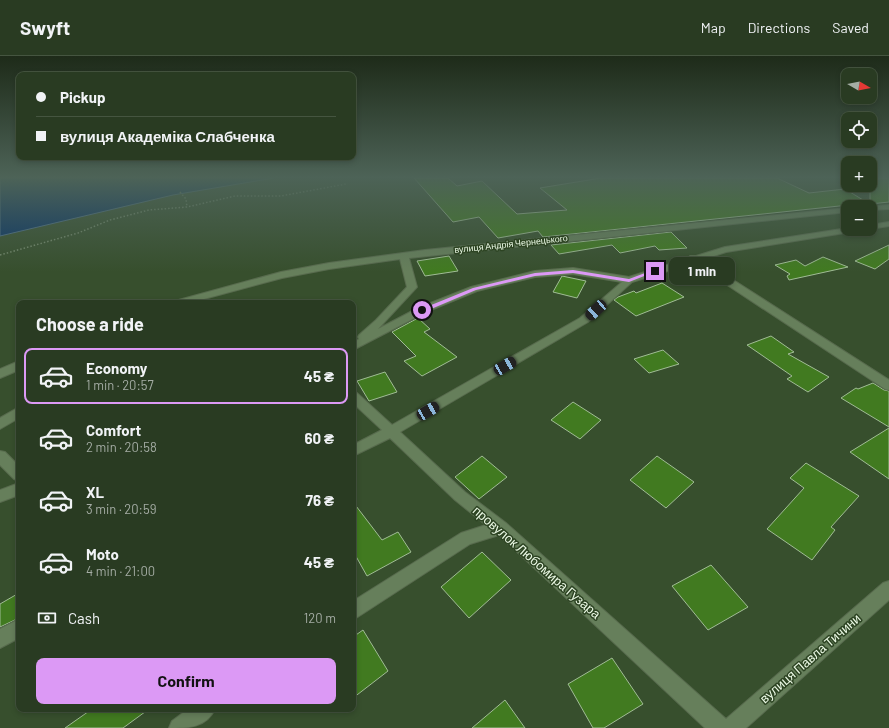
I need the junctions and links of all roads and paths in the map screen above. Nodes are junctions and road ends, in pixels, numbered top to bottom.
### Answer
1 (157, 209) edge
2 (841, 211) edge
3 (889, 224) edge
4 (877, 226) edge
5 (841, 232) edge
6 (0, 256) edge
7 (404, 257) junction
8 (693, 258) junction
9 (629, 280) junction
10 (189, 300) edge
11 (356, 344) edge
12 (356, 345) edge
13 (16, 366) edge
14 (0, 374) edge
15 (889, 386) edge
16 (356, 399) edge
17 (16, 414) edge
18 (0, 424) edge
19 (390, 432) junction
20 (356, 450) edge
21 (0, 456) edge
22 (16, 472) edge
23 (16, 490) edge
24 (0, 496) edge
25 (501, 528) junction
26 (889, 589) edge
27 (356, 609) edge
28 (16, 630) edge
29 (0, 639) edge
30 (201, 712) edge
31 (179, 728) edge
32 (720, 728) edge
33 (731, 728) edge

1 - 6 path
2 - 7 street, вулиця Андрія Чернецького
3 - 4 street
5 - 8 street
7 - 10 street, вулиця Андрія Чернецького
7 - 11 street
8 - 9 street
8 - 15 street
9 - 12 street
9 - 19 street
13 - 14 street
16 - 19 street, провулок Любомира Гузара
17 - 18 street
19 - 20 street
19 - 25 street, провулок Любомира Гузара
21 - 22 street
23 - 24 street
25 - 27 street
25 - 32 street, провулок Любомира Гузара
26 - 33 street, вулиця Павла Тичини
28 - 29 street
30 - 31 street

